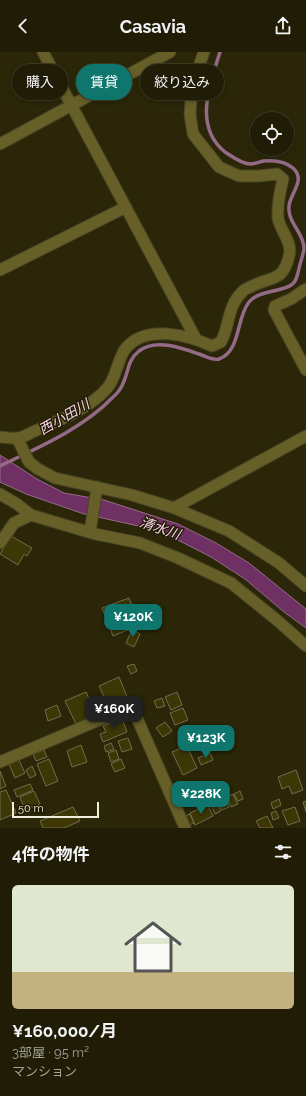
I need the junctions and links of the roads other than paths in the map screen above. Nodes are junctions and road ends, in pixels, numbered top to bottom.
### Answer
1 (43, 52) edge
2 (170, 52) edge
3 (204, 52) edge
4 (71, 105) junction
5 (0, 144) edge
6 (126, 207) junction
7 (0, 270) edge
8 (306, 288) edge
9 (196, 338) junction
10 (306, 370) edge
11 (306, 436) edge
12 (0, 437) edge
13 (17, 438) junction
14 (97, 487) junction
15 (0, 494) edge
16 (174, 508) junction
17 (31, 515) junction
18 (90, 532) junction
19 (0, 543) edge
20 (306, 586) edge
21 (306, 646) edge
22 (0, 762) edge
23 (184, 828) edge

1 - 4 street
2 - 4 street
3 - 9 street
4 - 5 street
4 - 6 street
6 - 7 street
6 - 9 street
8 - 10 street
9 - 13 street
11 - 16 street
12 - 13 street
13 - 14 street
14 - 16 street
14 - 18 street
15 - 17 street
16 - 20 street
17 - 18 street
17 - 19 street
18 - 21 street
22 - 23 street

